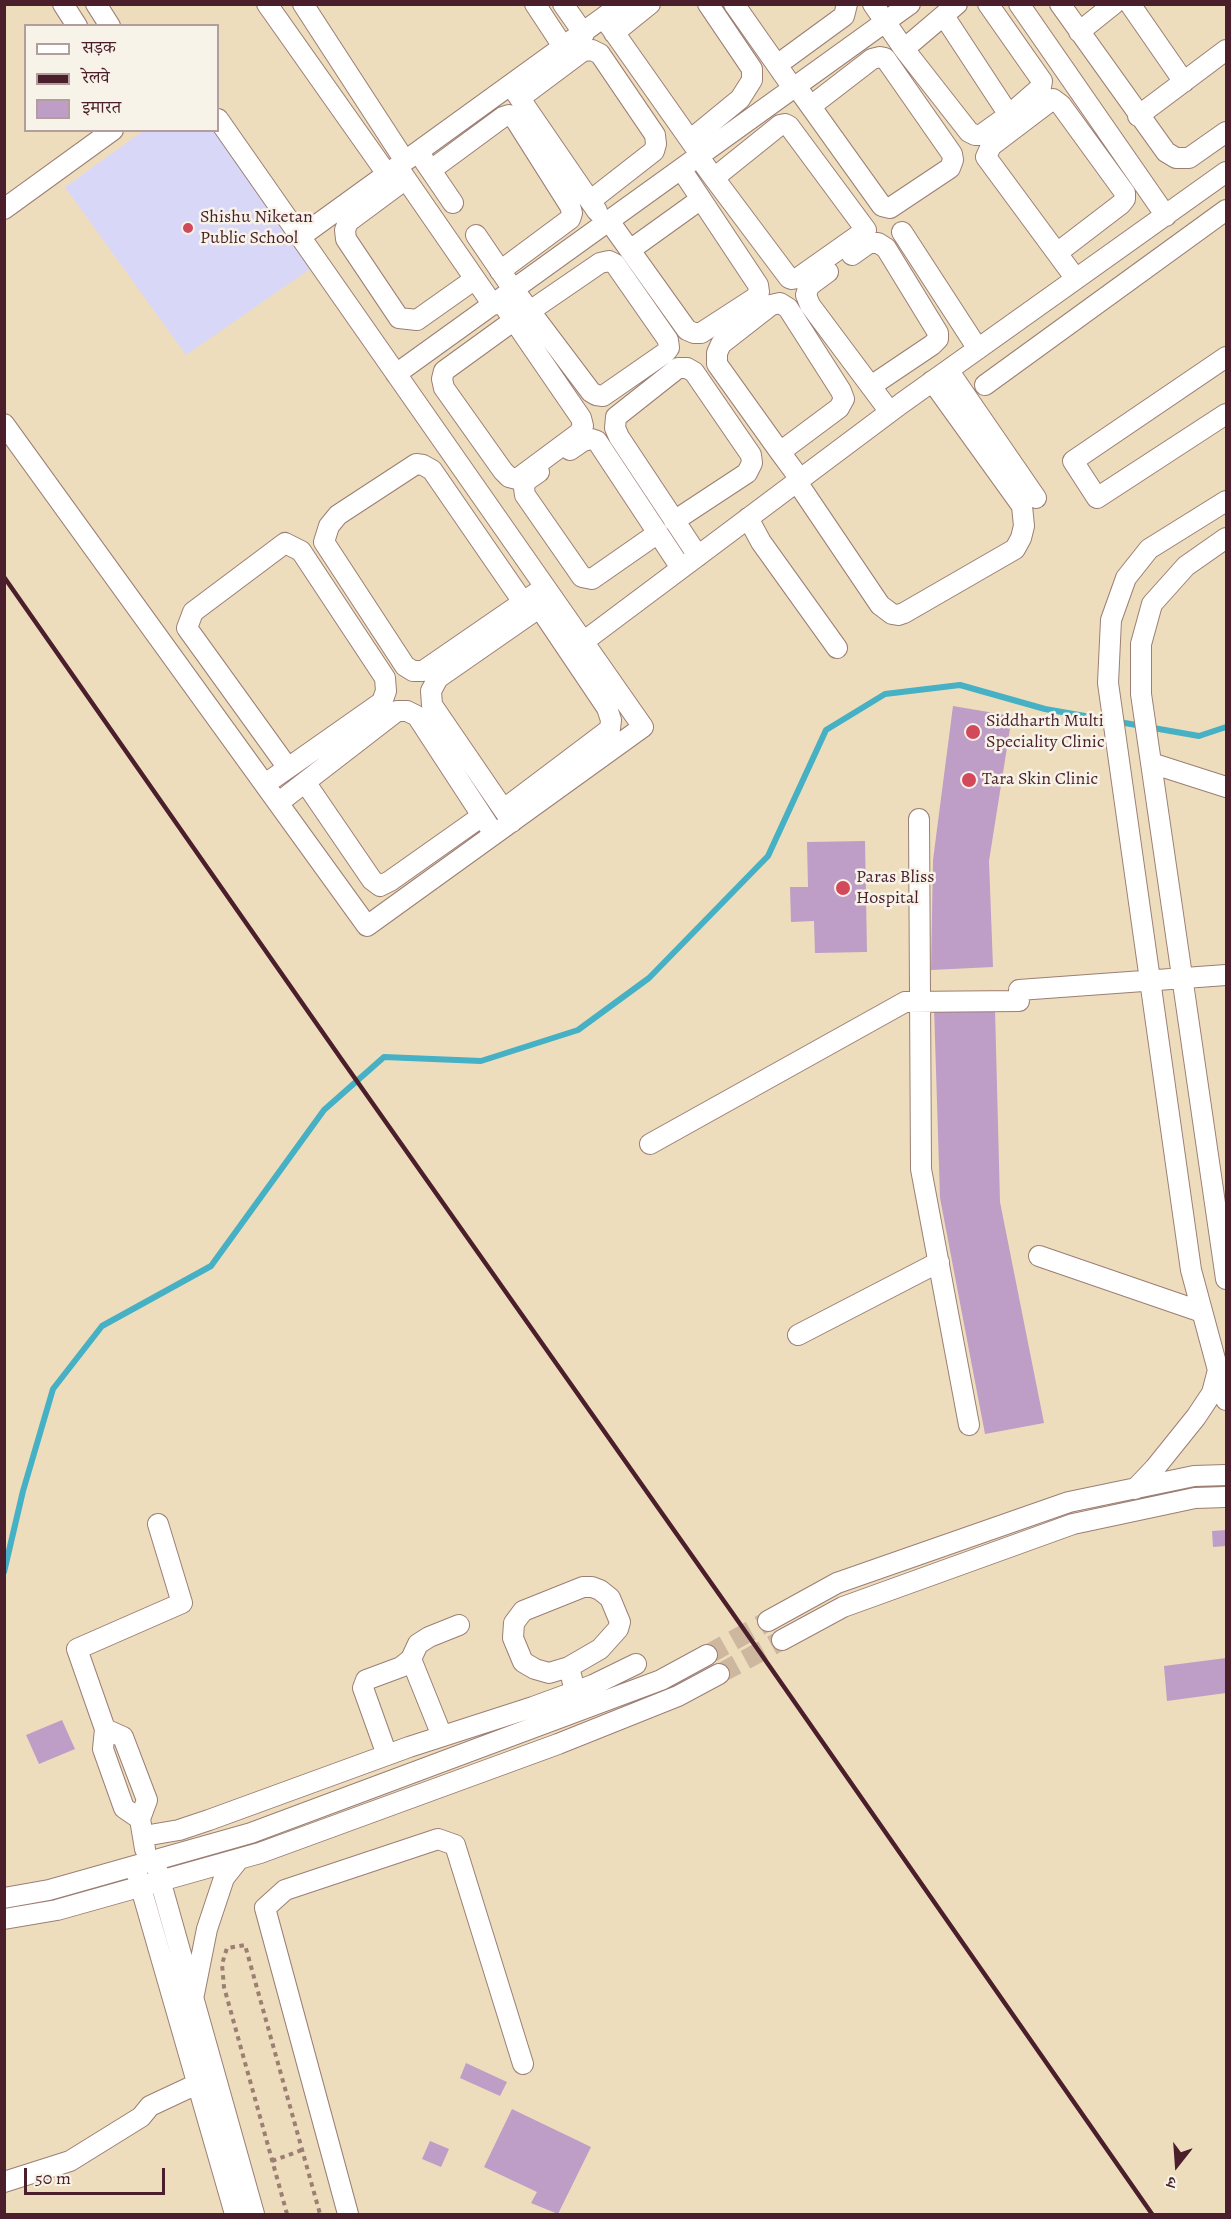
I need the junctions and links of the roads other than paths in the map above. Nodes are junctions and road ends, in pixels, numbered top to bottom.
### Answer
1 (63, 4) edge
2 (96, 4) edge
3 (267, 4) edge
4 (303, 4) edge
5 (535, 4) edge
6 (563, 4) edge
7 (622, 4) edge
8 (650, 4) edge
9 (708, 4) edge
10 (847, 4) edge
11 (910, 4) edge
12 (988, 4) edge
13 (1019, 4) edge
14 (1060, 4) edge
15 (1114, 4) edge
16 (1130, 4) edge
17 (736, 5) edge
18 (878, 10) edge
19 (951, 10) edge
20 (76, 24) edge
21 (109, 24) edge
22 (609, 25) junction
23 (1079, 32) junction
24 (584, 34) junction
25 (564, 48) junction
26 (904, 49) junction
27 (1227, 50) edge
28 (777, 65) junction
29 (1184, 82) junction
30 (795, 87) junction
31 (516, 92) junction
32 (811, 106) junction
33 (1009, 115) junction
34 (1138, 116) junction
35 (219, 120) edge
36 (110, 132) edge
37 (1227, 132) edge
38 (696, 150) junction
39 (403, 167) junction
40 (681, 169) junction
41 (431, 170) junction
42 (1227, 172) edge
43 (714, 178) junction
44 (1191, 198) junction
45 (700, 199) junction
46 (590, 201) junction
47 (453, 203) dead end
48 (4, 209) edge
49 (1227, 210) edge
50 (1166, 216) junction
51 (607, 222) junction
52 (1207, 224) junction
53 (902, 231) dead end
54 (476, 235) dead end
55 (300, 237) junction
56 (630, 250) junction
57 (1057, 253) junction
58 (500, 270) junction
59 (475, 279) junction
60 (1076, 279) junction
61 (502, 298) junction
62 (522, 316) junction
63 (1007, 328) junction
64 (978, 349) junction
65 (1026, 355) junction
66 (1227, 357) edge
67 (396, 374) junction
68 (940, 376) junction
69 (985, 385) dead end
70 (871, 386) junction
71 (890, 412) junction
72 (1227, 414) edge
73 (4, 424) edge
74 (780, 452) junction
75 (798, 480) junction
76 (1036, 498) dead end
77 (1227, 501) edge
78 (748, 518) junction
79 (674, 521) junction
80 (657, 532) junction
81 (1224, 545) edge
82 (698, 556) junction
83 (681, 568) junction
84 (540, 599) junction
85 (583, 642) junction
86 (837, 648) dead end
87 (1150, 757) junction
88 (288, 768) junction
89 (305, 782) junction
90 (265, 784) junction
91 (1227, 787) edge
92 (278, 803) junction
93 (508, 815) junction
94 (482, 816) junction
95 (919, 819) dead end
96 (494, 834) junction
97 (1227, 975) edge
98 (1182, 978) junction
99 (1150, 980) junction
100 (919, 1002) junction
101 (650, 1144) dead end
102 (1039, 1256) dead end
103 (939, 1262) junction
104 (1227, 1279) edge
105 (1202, 1312) junction
106 (798, 1335) dead end
107 (1218, 1369) junction
108 (1227, 1400) edge
109 (969, 1425) dead end
110 (1227, 1475) edge
111 (1135, 1489) junction
112 (1226, 1500) edge
113 (158, 1524) dead end
114 (768, 1621) tunnel mouth
115 (459, 1625) dead end
116 (782, 1640) tunnel mouth
117 (707, 1655) tunnel mouth
118 (411, 1659) junction
119 (636, 1664) dead end
120 (569, 1667) junction
121 (719, 1674) tunnel mouth
122 (575, 1691) junction
123 (442, 1736) junction
124 (387, 1755) junction
125 (142, 1827) junction
126 (239, 1859) junction
127 (145, 1863) junction
128 (160, 1881) junction
129 (140, 1886) junction
130 (4, 1898) edge
131 (4, 1919) edge
132 (193, 1999) junction
133 (523, 2064) dead end
134 (197, 2084) junction
135 (4, 2181) edge
136 (235, 2214) edge
137 (254, 2214) edge
138 (348, 2214) edge

1 - 20 street
2 - 21 street
3 - 39 street
4 - 39 street
5 - 25 street
6 - 24 street
7 - 22 street
8 - 22 street
9 - 38 street
10 - 28 street
11 - 18 street
12 - 33 street
13 - 50 street
14 - 23 street
15 - 23 street
16 - 29 street
17 - 28 street
18 - 26 street
18 - 30 street
19 - 26 street
19 - 33 street
22 - 24 street
22 - 38 street
23 - 34 street
24 - 25 street
25 - 31 street
26 - 33 street
27 - 29 street
28 - 30 street
29 - 34 street
30 - 32 street
30 - 38 street
31 - 39 street
31 - 46 street
31 - 46 street
32 - 32 street
34 - 37 street
35 - 55 street
36 - 48 street
38 - 40 street
38 - 43 street
39 - 41 street
39 - 55 street
39 - 59 street
39 - 59 street
40 - 45 street
40 - 51 street
41 - 47 street
41 - 58 street
42 - 44 street
43 - 43 street
44 - 50 street
44 - 52 street
45 - 56 street
45 - 56 street
46 - 51 street
49 - 52 street
50 - 60 street
51 - 56 street
51 - 61 street
52 - 65 street
53 - 64 street
54 - 58 street
55 - 67 street
57 - 57 street
57 - 60 street
58 - 61 street
59 - 61 street
60 - 63 street
61 - 62 street
61 - 67 street
62 - 62 street
62 - 62 street
63 - 64 street
63 - 65 street
64 - 68 street
65 - 69 street
66 - 72 street
67 - 84 street
68 - 71 street
68 - 75 street
68 - 76 street
70 - 70 street
70 - 71 street
71 - 75 street
73 - 90 street
74 - 74 street
74 - 75 street
75 - 78 street
77 - 99 street
78 - 82 street
78 - 86 street
79 - 79 street
79 - 82 street
80 - 80 street
80 - 83 street
81 - 87 street
82 - 83 street
83 - 85 street
84 - 84 street
84 - 85 street
84 - 93 street
84 - 93 street
85 - 93 street
87 - 91 street
87 - 98 street
88 - 88 street
88 - 90 street
89 - 92 street
89 - 94 street
89 - 94 street
90 - 92 street
92 - 96 street
93 - 96 street
94 - 96 street
95 - 100 street
97 - 98 street
98 - 99 street
98 - 104 street
99 - 100 street
99 - 105 street
100 - 101 street
100 - 103 street
102 - 105 street
103 - 106 street
103 - 109 street
105 - 107 street
107 - 108 street
107 - 111 street
110 - 111 street
111 - 114 street
112 - 116 street
113 - 125 street
115 - 118 street
117 - 127 street
118 - 123 street
118 - 124 street
119 - 122 street
120 - 120 street
120 - 122 street
121 - 126 street
122 - 123 street
123 - 124 street
124 - 125 street
125 - 127 street
126 - 128 street
126 - 132 street
127 - 128 street
127 - 129 street
127 - 130 street
128 - 129 street
128 - 132 street
129 - 131 street
129 - 134 street
132 - 137 street
133 - 138 street
134 - 135 street
134 - 136 street

